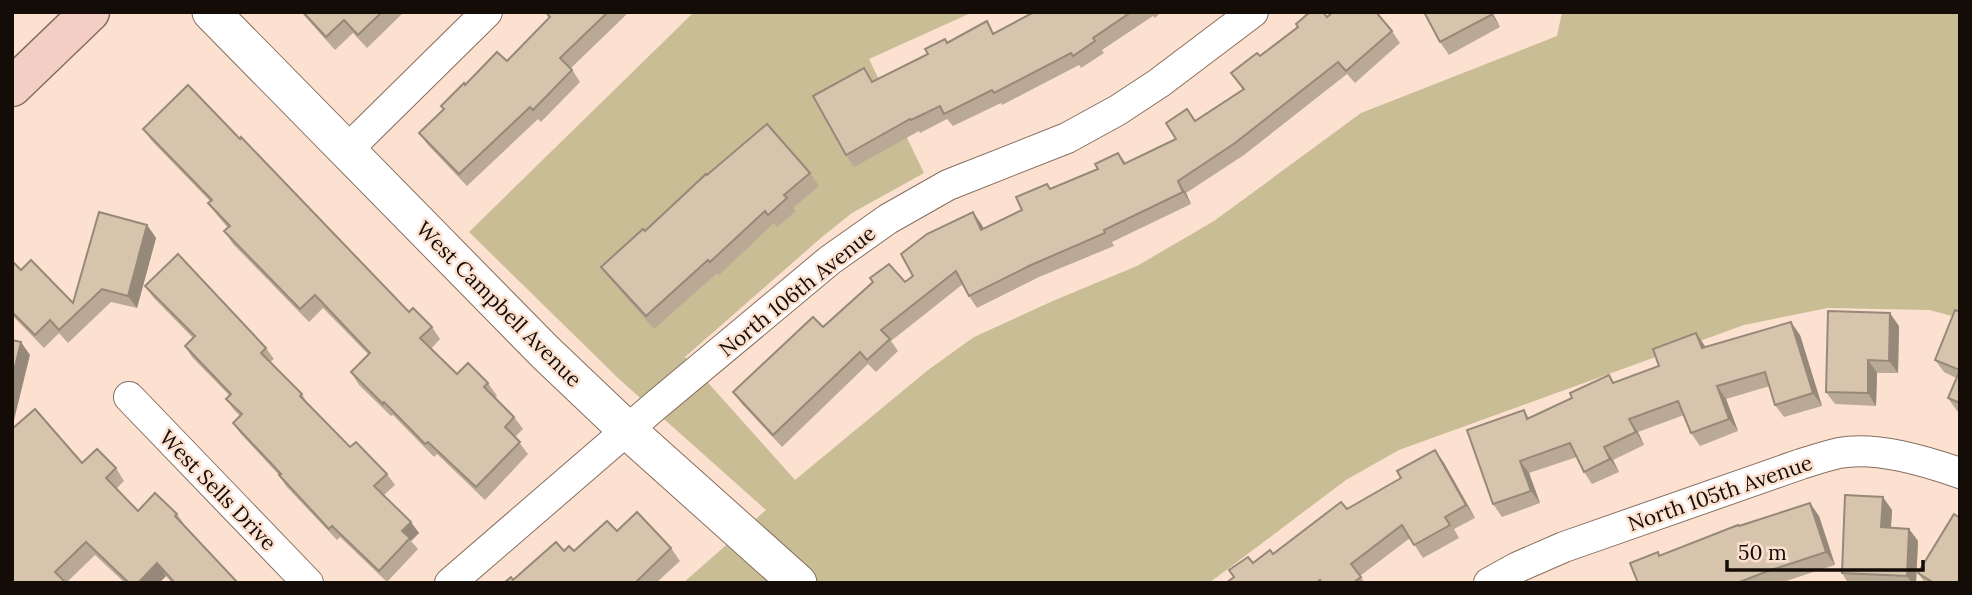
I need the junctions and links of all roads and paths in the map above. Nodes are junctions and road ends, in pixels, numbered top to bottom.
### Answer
1 (90, 12) edge
2 (211, 12) edge
3 (487, 12) edge
4 (1253, 12) edge
5 (12, 87) edge
6 (347, 150) junction
7 (129, 397) dead end
8 (627, 430) junction
9 (1960, 473) edge
10 (308, 583) edge
11 (450, 583) edge
12 (798, 583) edge
13 (1489, 583) edge

1 - 5 main road
2 - 6 street, West Campbell Avenue
3 - 6 street
4 - 8 street, North 106th Avenue
6 - 8 street, West Campbell Avenue
7 - 10 street, West Sells Drive
8 - 11 street, North 106th Avenue
8 - 12 street, West Campbell Avenue
9 - 13 street, North 105th Avenue

